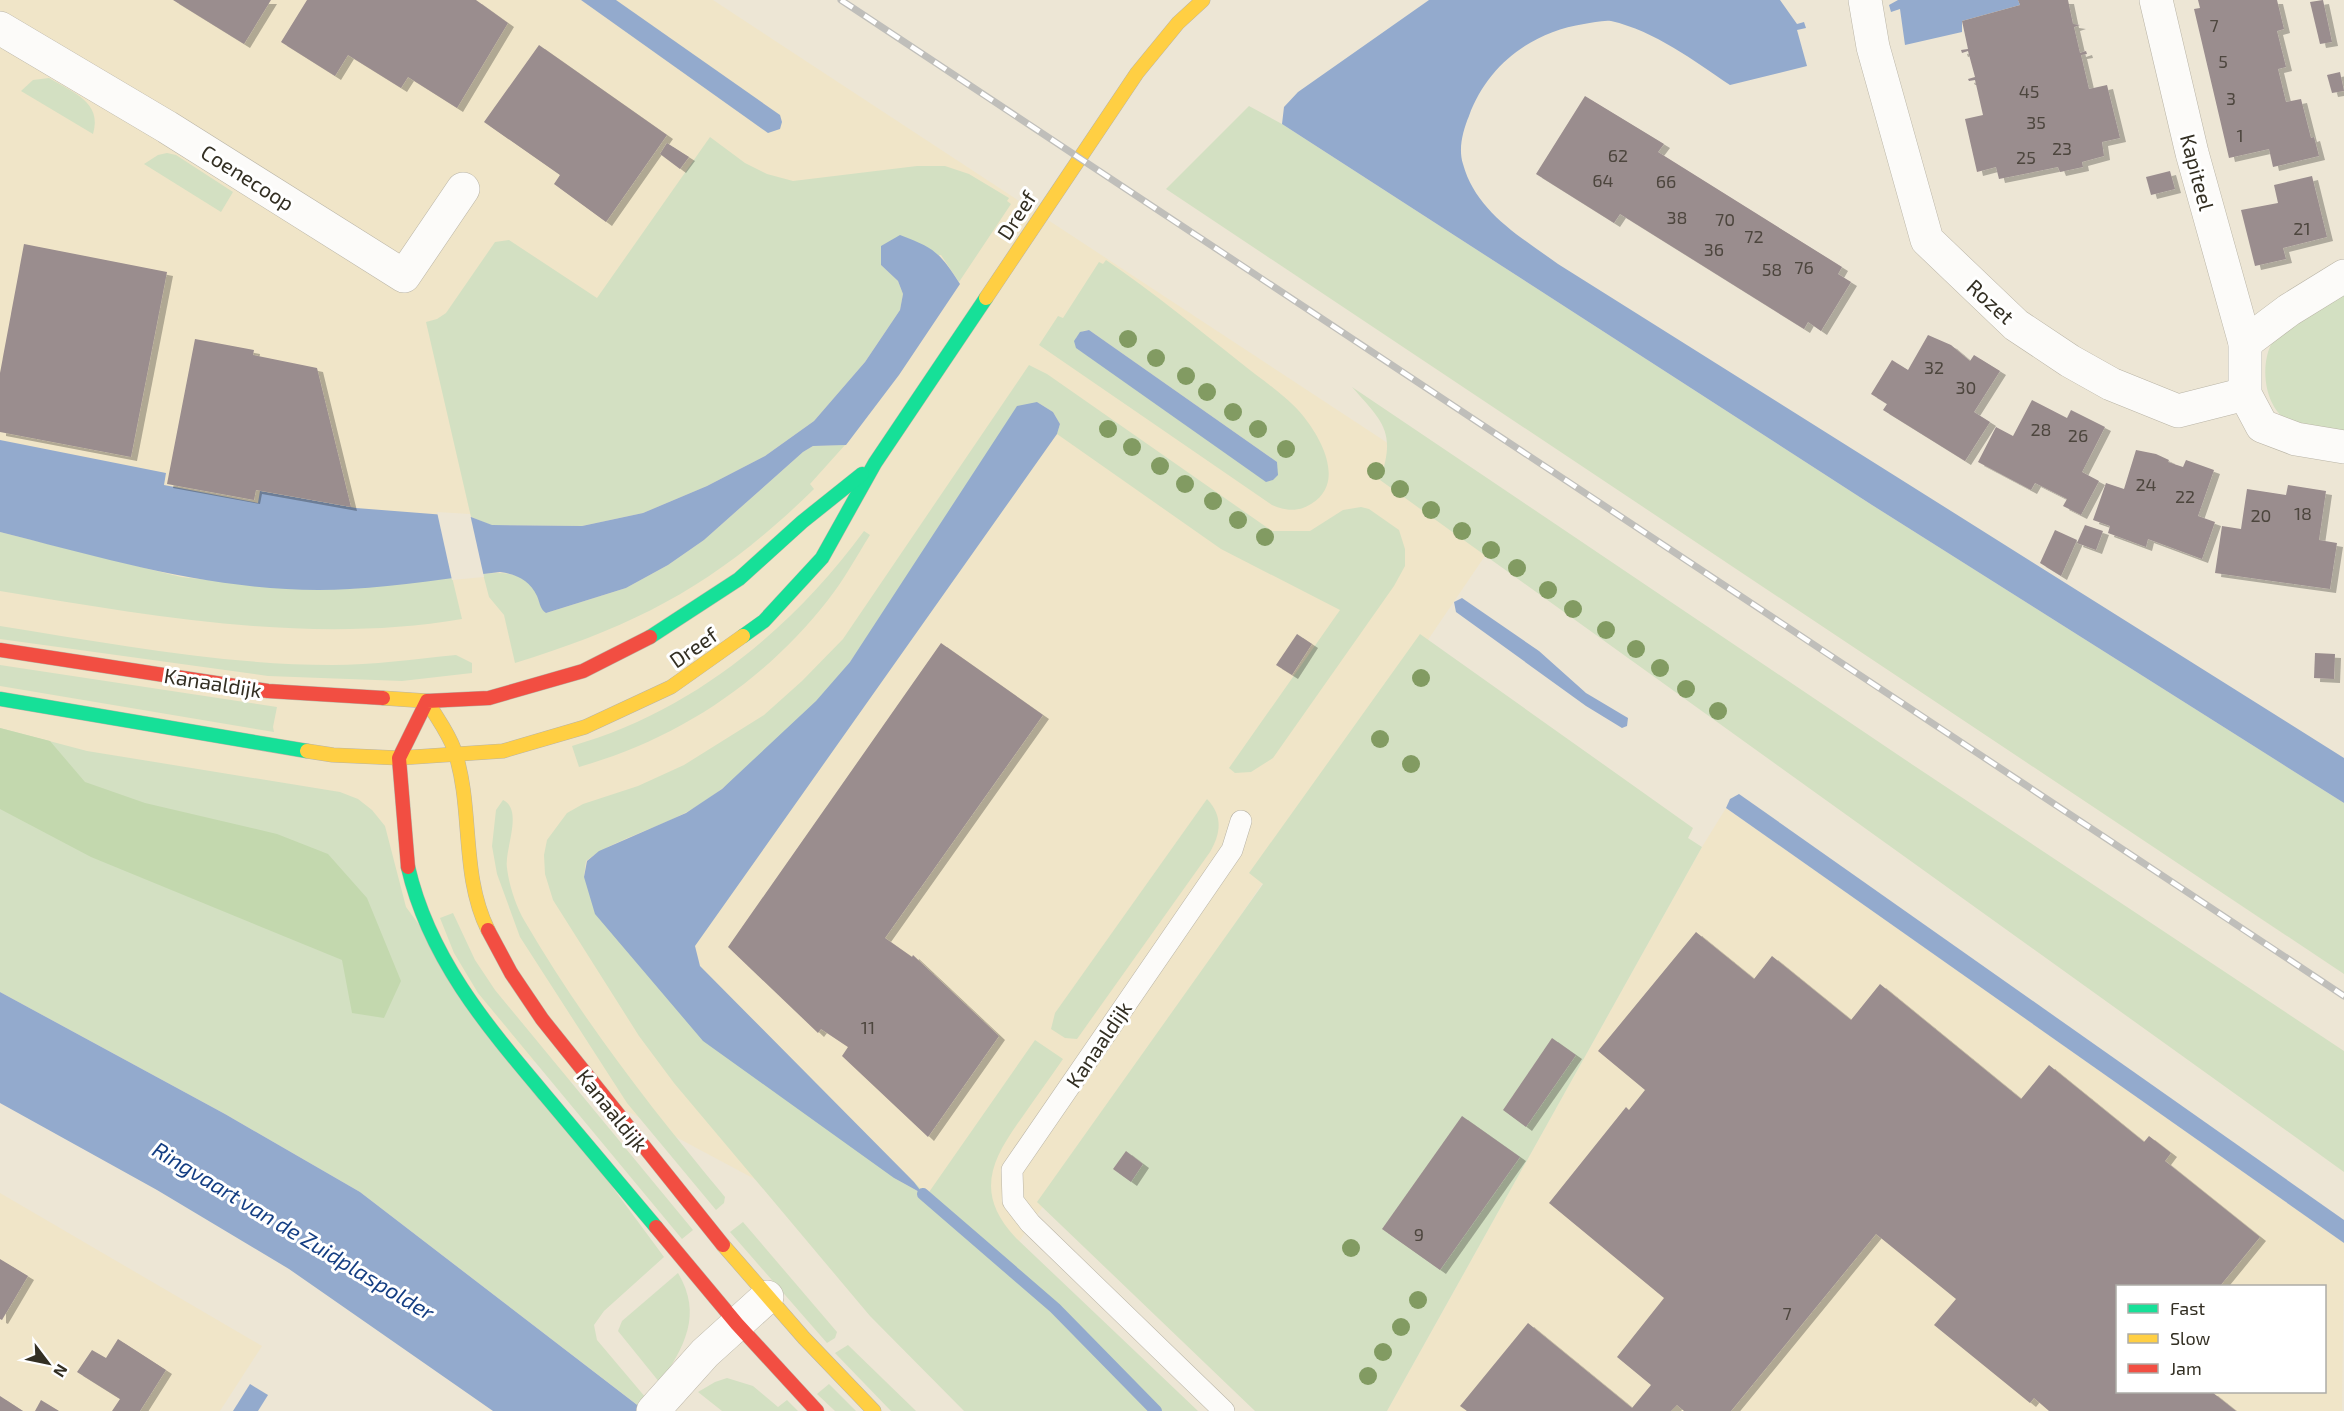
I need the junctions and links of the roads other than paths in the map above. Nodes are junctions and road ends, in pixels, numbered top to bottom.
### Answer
1 (1203, 0) edge
2 (1845, 0) edge
3 (1865, 0) edge
4 (2156, 0) edge
5 (0, 28) edge
6 (1873, 47) junction
7 (463, 189) dead end
8 (2344, 276) edge
9 (2245, 343) junction
10 (2245, 394) junction
11 (2344, 447) edge
12 (875, 463) junction
13 (0, 650) edge
14 (0, 699) edge
15 (427, 701) junction
16 (456, 755) junction
17 (399, 758) junction
18 (1241, 820) dead end
19 (767, 1297) junction
20 (737, 1324) junction
21 (653, 1411) edge
22 (817, 1411) edge
23 (874, 1411) edge
24 (1224, 1411) edge

1 - 12 main road, Dreef
2 - 6 street, Rozet
3 - 6 street, Rozet
4 - 9 street, Kapiteel
5 - 7 street, Coenecoop
6 - 10 street, Rozet
8 - 9 street
9 - 10 street
10 - 11 street
12 - 15 main road, Dreef
12 - 16 main road, Dreef
13 - 15 main road, Kanaaldijk
14 - 17 main road
15 - 16 main road, Kanaaldijk
15 - 17 main road, Kanaaldijk
16 - 17 main road
16 - 19 main road, Kanaaldijk
17 - 20 main road, Kanaaldijk
18 - 24 lane, Kanaaldijk
19 - 20 street
19 - 23 main road, Kanaaldijk
20 - 21 street
20 - 22 main road, Kanaaldijk

